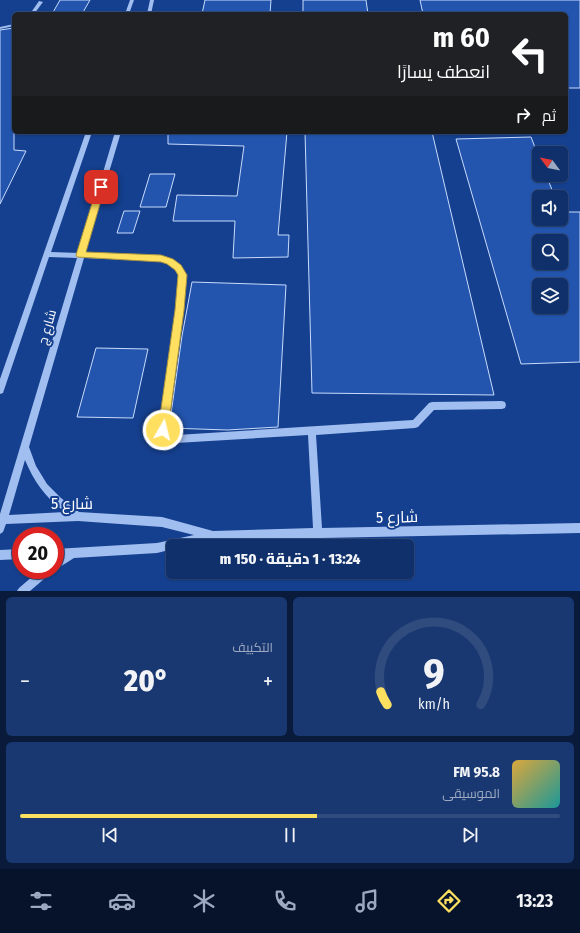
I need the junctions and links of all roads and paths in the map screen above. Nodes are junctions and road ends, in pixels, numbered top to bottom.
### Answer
1 (132, 0) edge
2 (152, 0) edge
3 (41, 2) dead end
4 (34, 12) edge
5 (128, 12) edge
6 (149, 12) edge
7 (12, 25) edge
8 (0, 28) edge
9 (88, 134) edge
10 (117, 134) edge
11 (46, 254) junction
12 (80, 255) junction
13 (0, 390) edge
14 (502, 405) dead end
15 (312, 431) junction
16 (24, 446) junction
17 (78, 516) junction
18 (1, 520) edge
19 (580, 528) edge
20 (0, 529) edge
21 (318, 534) junction
22 (214, 535) junction
23 (12, 554) edge
24 (64, 554) edge
25 (71, 554) junction
26 (0, 555) edge
27 (64, 559) edge
28 (37, 579) edge
29 (22, 591) edge

1 - 5 street
2 - 6 street
3 - 4 street
7 - 8 street
9 - 11 street, شارع ج
10 - 12 street, شارع ج
11 - 12 street
11 - 13 street, شارع ج
12 - 15 street
12 - 16 street, شارع ج
14 - 15 street
15 - 21 street
16 - 17 street
16 - 18 street, شارع ج
17 - 18 street, شارع 5
17 - 22 street, شارع 5
18 - 20 street, شارع ج
19 - 21 street, شارع 5
21 - 22 street, شارع 5
22 - 25 street, شارع 5
23 - 26 street
24 - 25 street, شارع 5
25 - 27 street
28 - 29 street

